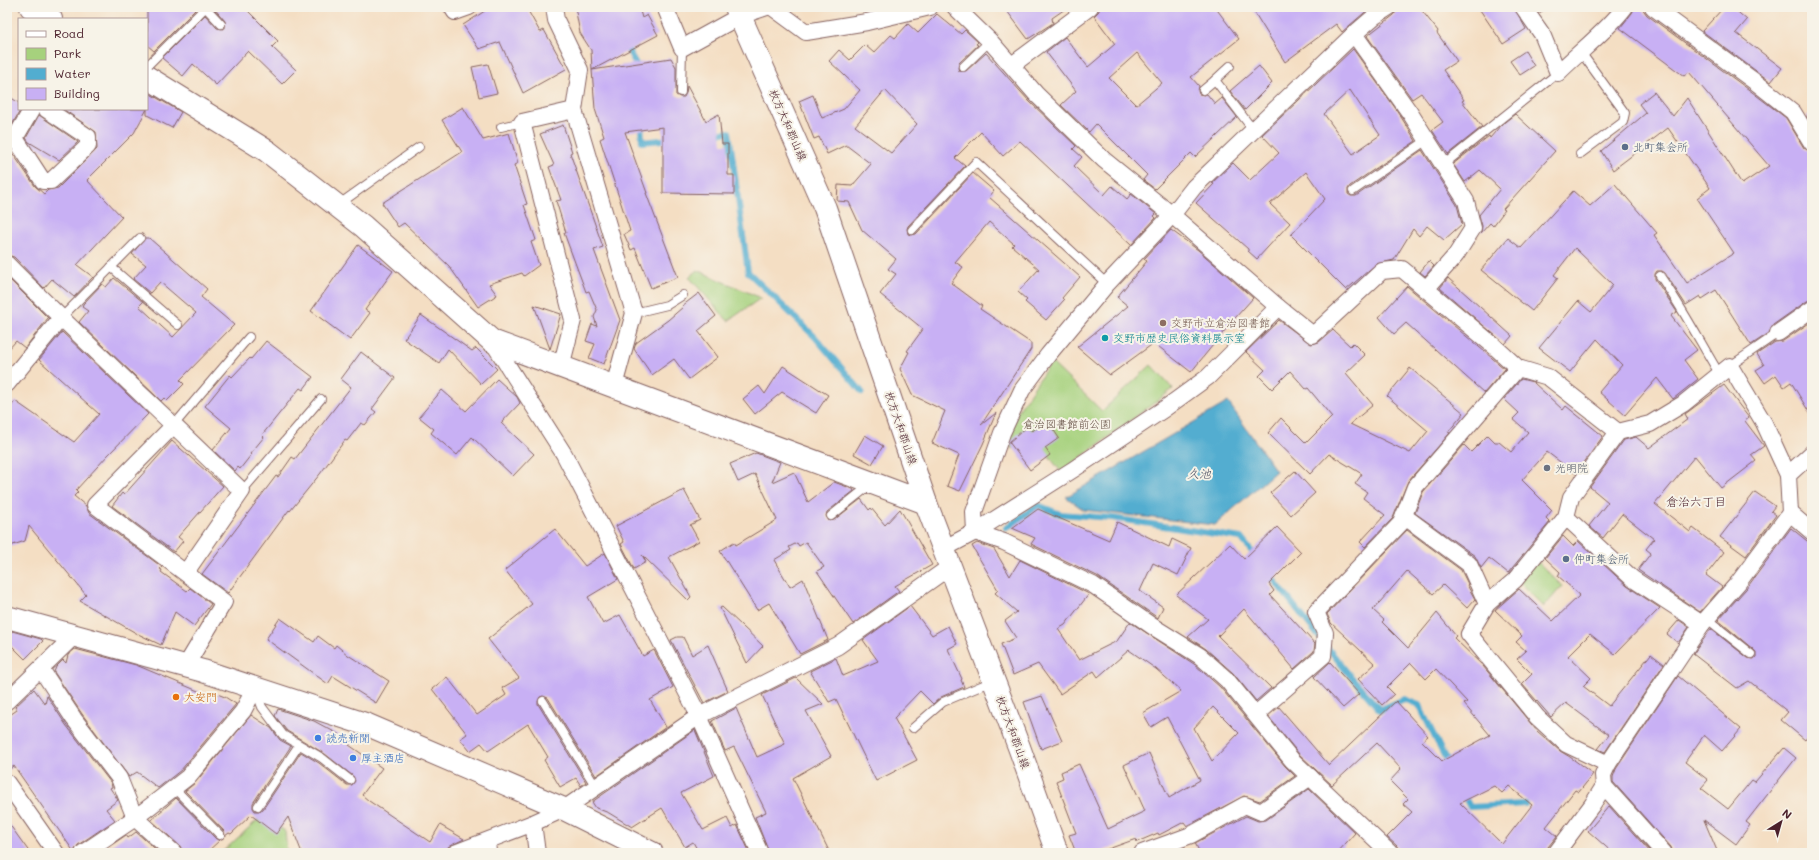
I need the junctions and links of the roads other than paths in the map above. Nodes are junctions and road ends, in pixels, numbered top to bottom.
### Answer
1 (31, 7) edge
2 (205, 7) edge
3 (452, 7) edge
4 (469, 7) edge
5 (554, 7) edge
6 (665, 7) edge
7 (767, 7) edge
8 (772, 7) edge
9 (930, 7) edge
10 (955, 7) edge
11 (1090, 7) edge
12 (1389, 7) edge
13 (1523, 7) edge
14 (1625, 7) edge
15 (1654, 7) edge
16 (738, 11) edge
17 (1372, 11) edge
18 (49, 18) edge
19 (221, 24) dead end
20 (1354, 34) junction
21 (990, 41) junction
22 (682, 48) junction
23 (1580, 51) junction
24 (148, 65) edge
25 (1012, 65) junction
26 (1230, 66) dead end
27 (963, 67) dead end
28 (1558, 73) junction
29 (148, 78) edge
30 (1215, 80) junction
31 (1203, 90) dead end
32 (681, 92) dead end
33 (31, 110) edge
34 (48, 110) edge
35 (574, 110) junction
36 (522, 122) junction
37 (501, 126) dead end
38 (1254, 131) junction
39 (1427, 140) junction
40 (1812, 144) edge
41 (419, 147) dead end
42 (1580, 154) dead end
43 (1443, 165) junction
44 (1353, 191) dead end
45 (337, 206) junction
46 (1172, 215) junction
47 (912, 230) dead end
48 (140, 238) dead end
49 (7, 264) edge
50 (111, 267) junction
51 (1660, 276) dead end
52 (1107, 284) junction
53 (1426, 289) junction
54 (683, 295) dead end
55 (1278, 307) junction
56 (1812, 309) edge
57 (634, 313) junction
58 (60, 318) junction
59 (178, 325) dead end
60 (1778, 333) joint
61 (249, 337) dead end
62 (492, 341) junction
63 (560, 366) junction
64 (1518, 368) junction
65 (1725, 370) junction
66 (7, 384) edge
67 (614, 386) junction
68 (321, 399) dead end
69 (174, 425) junction
70 (1618, 432) junction
71 (1812, 453) edge
72 (1788, 475) junction
73 (874, 482) junction
74 (242, 491) junction
75 (926, 503) junction
76 (1790, 513) junction
77 (831, 516) dead end
78 (1404, 516) junction
79 (1566, 516) junction
80 (975, 532) junction
81 (1812, 532) edge
82 (948, 557) junction
83 (186, 572) junction
84 (1487, 604) junction
85 (7, 617) edge
86 (1704, 621) junction
87 (74, 636) junction
88 (1751, 654) dead end
89 (185, 667) junction
90 (41, 669) junction
91 (994, 681) junction
92 (255, 688) junction
93 (7, 701) edge
94 (543, 701) dead end
95 (1256, 714) junction
96 (699, 716) junction
97 (914, 728) dead end
98 (299, 745) junction
99 (1608, 764) junction
100 (1310, 777) junction
101 (350, 780) dead end
102 (7, 783) edge
103 (1604, 786) junction
104 (596, 787) junction
105 (174, 788) junction
106 (258, 806) dead end
107 (564, 809) junction
108 (135, 818) junction
109 (533, 823) junction
110 (220, 835) dead end
111 (492, 846) edge
112 (627, 848) edge
113 (1160, 850) edge
114 (56, 853) edge
115 (83, 853) edge
116 (174, 853) edge
117 (455, 853) edge
118 (537, 853) edge
119 (652, 853) edge
120 (760, 853) edge
121 (1057, 853) edge
122 (1142, 853) edge
123 (1390, 853) edge
124 (1556, 853) edge
125 (1664, 853) edge

1 - 18 street
2 - 19 lane
2 - 24 lane
3 - 4 street
5 - 35 street
6 - 22 street
7 - 16 street
8 - 9 street
10 - 21 street
11 - 25 street
12 - 17 street
13 - 28 street
14 - 23 street
15 - 40 street
16 - 22 street
16 - 75 street, 枚方大和郡山線
17 - 20 street
20 - 38 street
20 - 39 street
21 - 25 street
21 - 27 lane
22 - 32 lane
23 - 28 street
23 - 42 lane
25 - 46 street
26 - 30 lane
28 - 43 lane
29 - 45 street
30 - 31 lane
30 - 38 lane
33 - 34 street
35 - 36 street
35 - 57 street
36 - 37 lane
36 - 63 street
38 - 46 street
39 - 43 street
39 - 44 lane
41 - 45 lane
43 - 53 street
45 - 62 street
46 - 52 street
46 - 55 street
47 - 52 lane
48 - 50 lane
49 - 58 street
50 - 58 lane
50 - 59 lane
51 - 65 lane
52 - 80 street
53 - 55 street
53 - 64 street
54 - 57 lane
55 - 80 street
56 - 60 street
57 - 67 street
58 - 66 street
58 - 69 street
60 - 65 lane
61 - 69 lane
62 - 63 street
62 - 96 street
63 - 67 street
64 - 70 street
64 - 78 street
65 - 70 street
65 - 72 street
67 - 73 street
68 - 74 lane
69 - 74 street
69 - 83 street
70 - 79 street
71 - 72 street
72 - 76 street
73 - 75 street
73 - 77 lane
74 - 83 street
75 - 82 street, 枚方大和郡山線
76 - 81 street
76 - 86 street
78 - 84 street
78 - 95 street
79 - 84 street
79 - 86 street
80 - 82 street
80 - 95 street
82 - 91 street, 枚方大和郡山線
82 - 96 street
83 - 89 street
84 - 99 street
85 - 87 street
86 - 88 lane
86 - 99 street
87 - 89 street
87 - 90 street
89 - 92 street
90 - 93 street
90 - 108 street
91 - 97 lane
91 - 121 street, 枚方大和郡山線
92 - 98 lane
92 - 105 street
92 - 107 street
94 - 104 lane
95 - 100 street
96 - 104 street
96 - 120 street
98 - 101 lane
98 - 106 lane
99 - 103 street
100 - 113 street
100 - 123 street
102 - 114 street
103 - 124 street
103 - 125 street
104 - 107 street
105 - 108 street
105 - 110 lane
107 - 109 street
107 - 112 street
108 - 115 street
108 - 116 street
109 - 111 street
109 - 118 street
111 - 117 street
112 - 119 street
113 - 122 street

